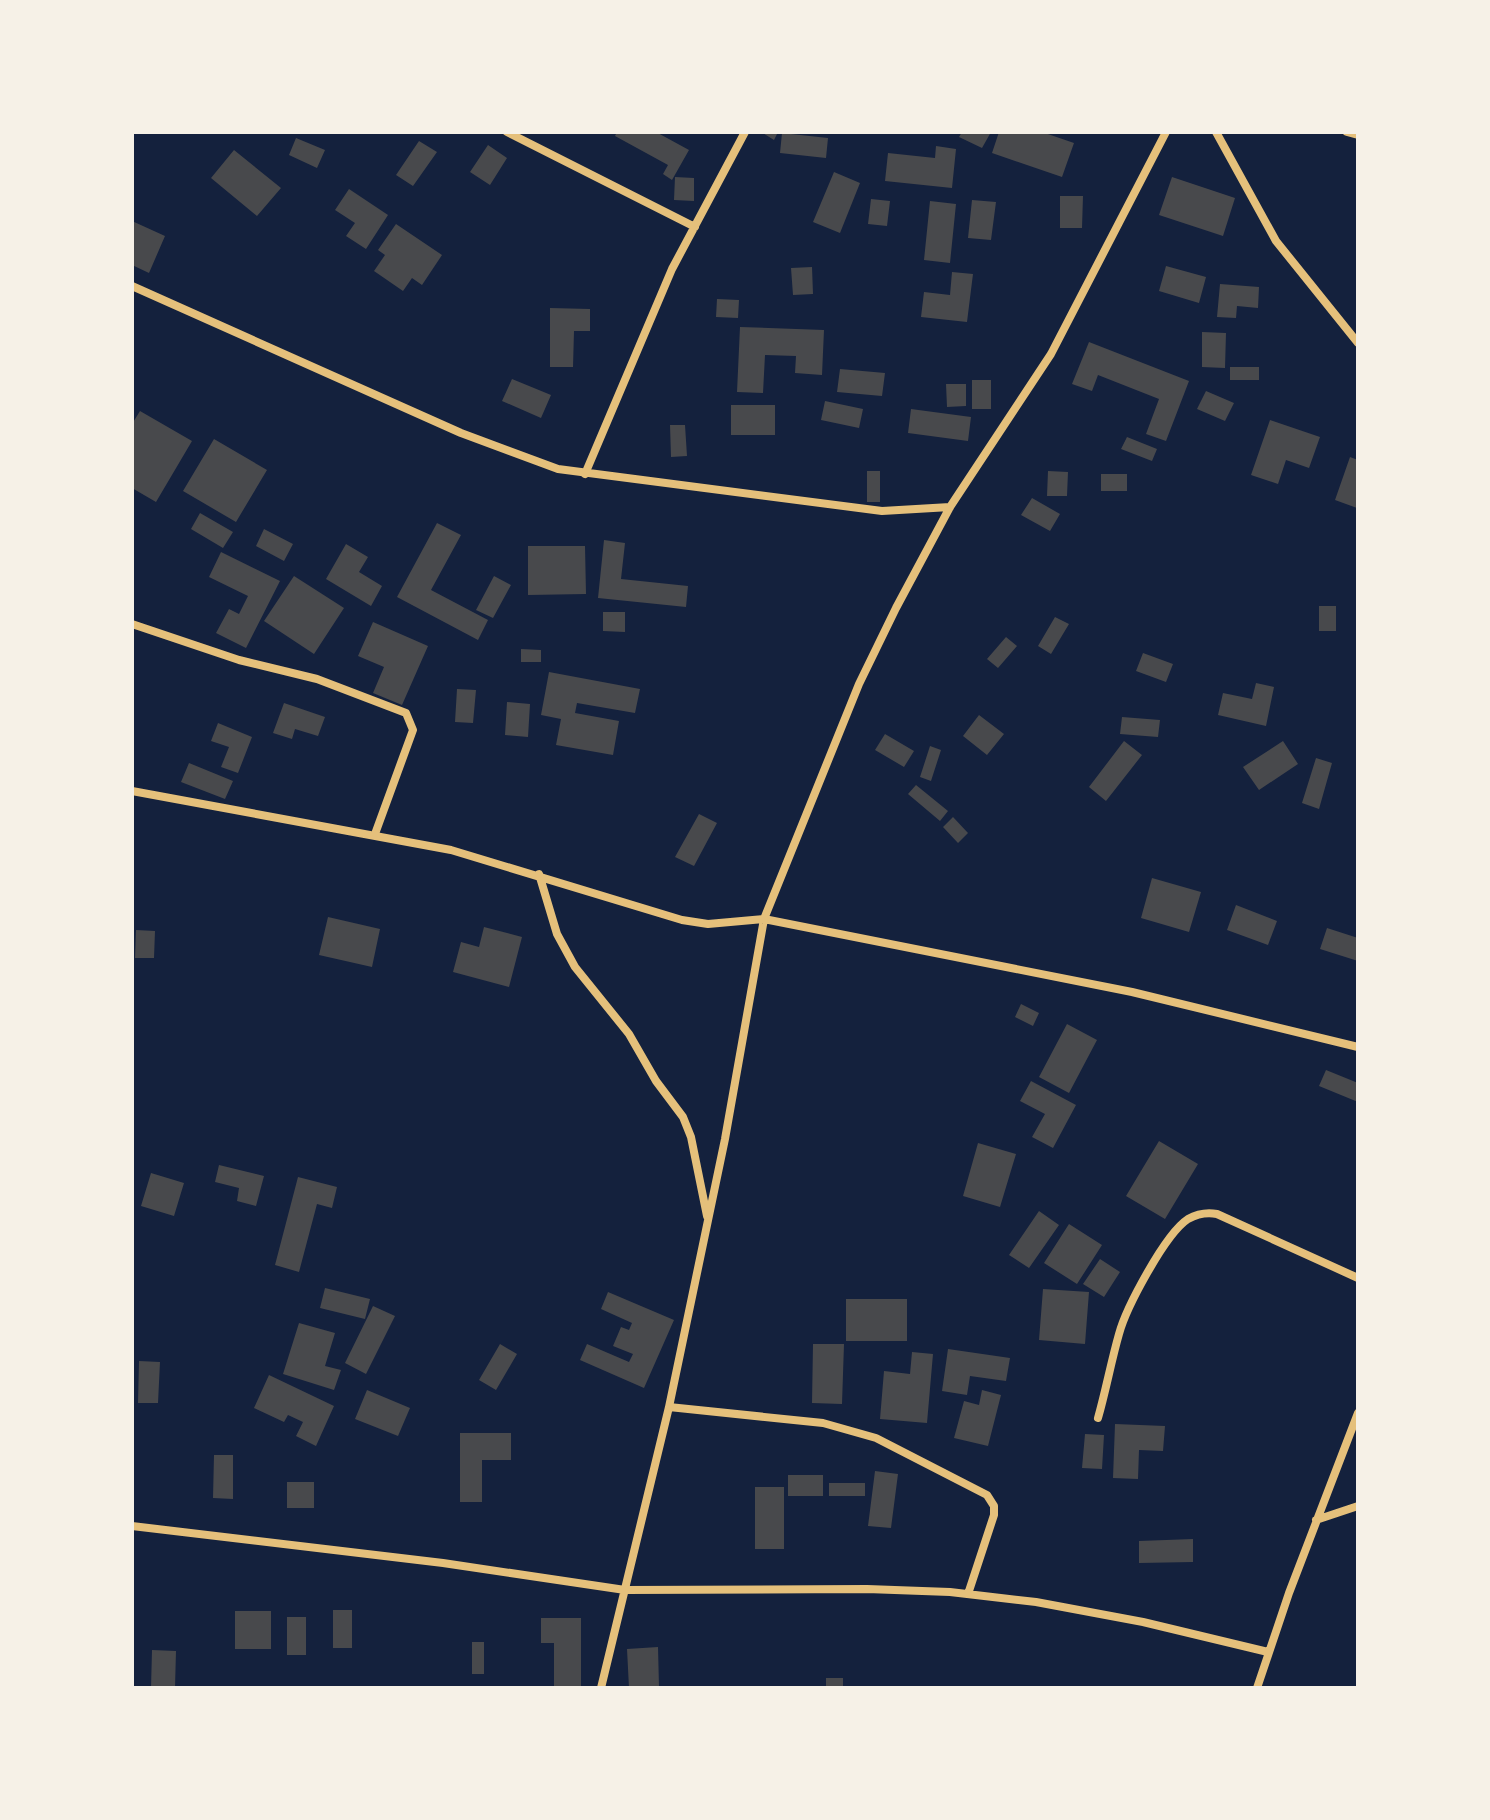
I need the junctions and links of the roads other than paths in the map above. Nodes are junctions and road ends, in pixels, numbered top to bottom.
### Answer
1 (507, 132) edge
2 (745, 132) edge
3 (1166, 132) edge
4 (1216, 132) edge
5 (1347, 132) edge
6 (1358, 135) edge
7 (695, 227) junction
8 (132, 286) edge
9 (1358, 343) edge
10 (585, 474) junction
11 (950, 507) junction
12 (132, 624) edge
13 (132, 791) edge
14 (375, 834) junction
15 (539, 874) junction
16 (764, 919) junction
17 (1358, 1047) edge
18 (707, 1221) junction
19 (1358, 1278) edge
20 (669, 1407) junction
21 (1358, 1413) edge
22 (1098, 1418) dead end
23 (1358, 1506) edge
24 (1316, 1520) junction
25 (132, 1526) edge
26 (625, 1590) junction
27 (968, 1594) junction
28 (1268, 1652) junction
29 (601, 1688) edge
30 (1257, 1688) edge

1 - 7 street
2 - 7 street
3 - 11 street
4 - 9 street
5 - 6 street
7 - 10 street
8 - 10 street
10 - 11 street
11 - 16 street
12 - 14 street
13 - 14 street
14 - 15 street
15 - 16 street
15 - 18 street
16 - 17 street
16 - 18 street
18 - 20 street
19 - 22 street
20 - 26 street
20 - 27 street
21 - 24 street
23 - 24 street
24 - 28 street
25 - 26 street
26 - 27 street
26 - 29 street
27 - 28 street
28 - 30 street

